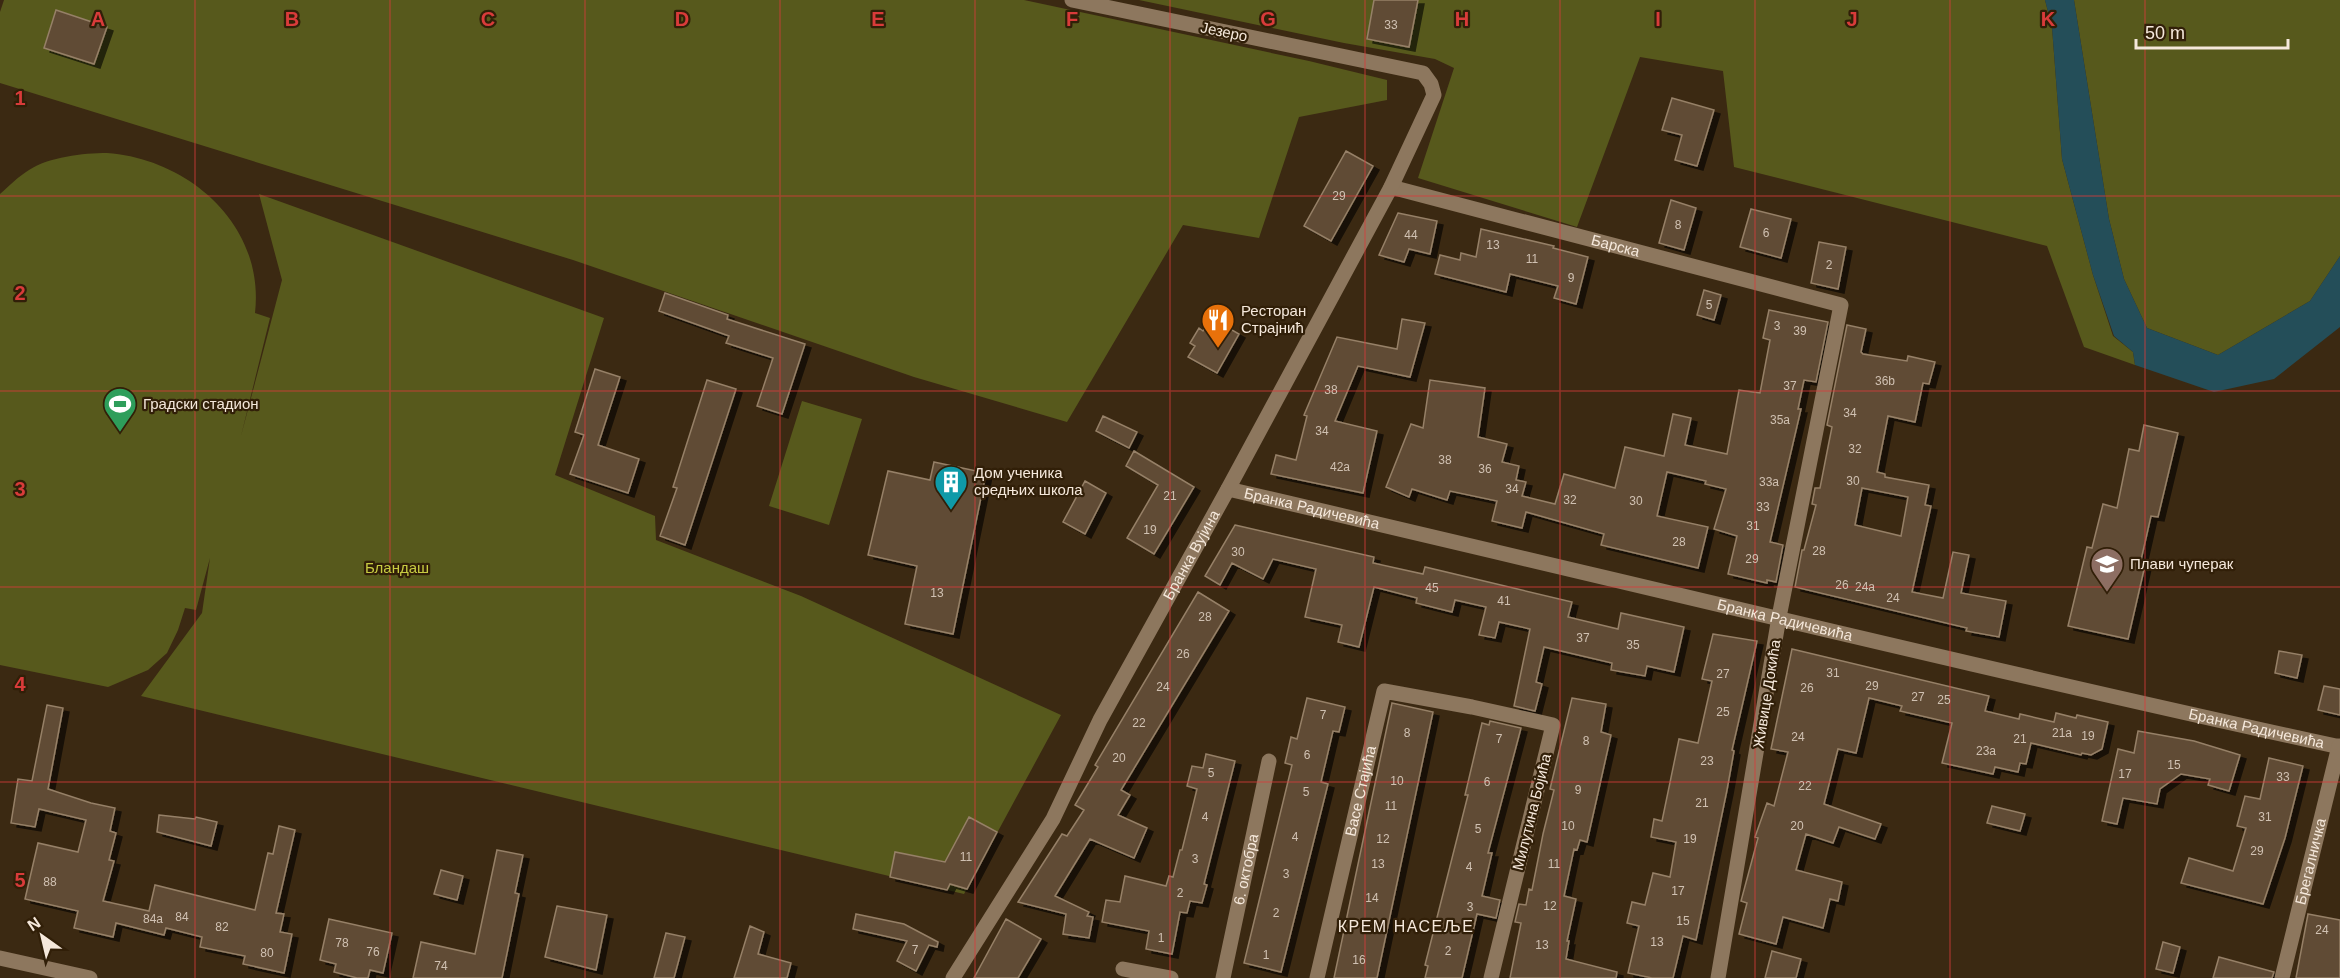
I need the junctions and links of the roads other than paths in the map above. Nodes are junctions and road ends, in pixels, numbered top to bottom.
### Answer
1 (1072, 0) edge
2 (1434, 95) joint
3 (1391, 187) junction
4 (1841, 305) joint
5 (1228, 489) junction
6 (1779, 617) junction
7 (1472, 707) joint
8 (2339, 746) edge
9 (1269, 761) dead end
10 (0, 958) edge
11 (1124, 969) dead end
12 (90, 978) edge
13 (953, 978) edge
14 (1171, 978) edge
15 (1223, 978) edge
16 (1317, 978) edge
17 (1491, 978) edge
18 (1718, 978) edge
19 (2282, 978) edge

1 - 2 street, Језеро
2 - 3 street, Бранка Вујина
3 - 4 street, Барска
3 - 5 street, Бранка Вујина
4 - 6 street, Живице Докића
5 - 6 street, Бранка Радичевића
5 - 13 street, Бранка Вујина
6 - 8 street, Бранка Радичевића
6 - 18 street, Живице Докића
7 - 16 street, Васе Стајића
7 - 17 street, Милутина Бојића
8 - 19 street, Брегалничка
9 - 15 street, 6. октобра
10 - 12 street
11 - 14 street

